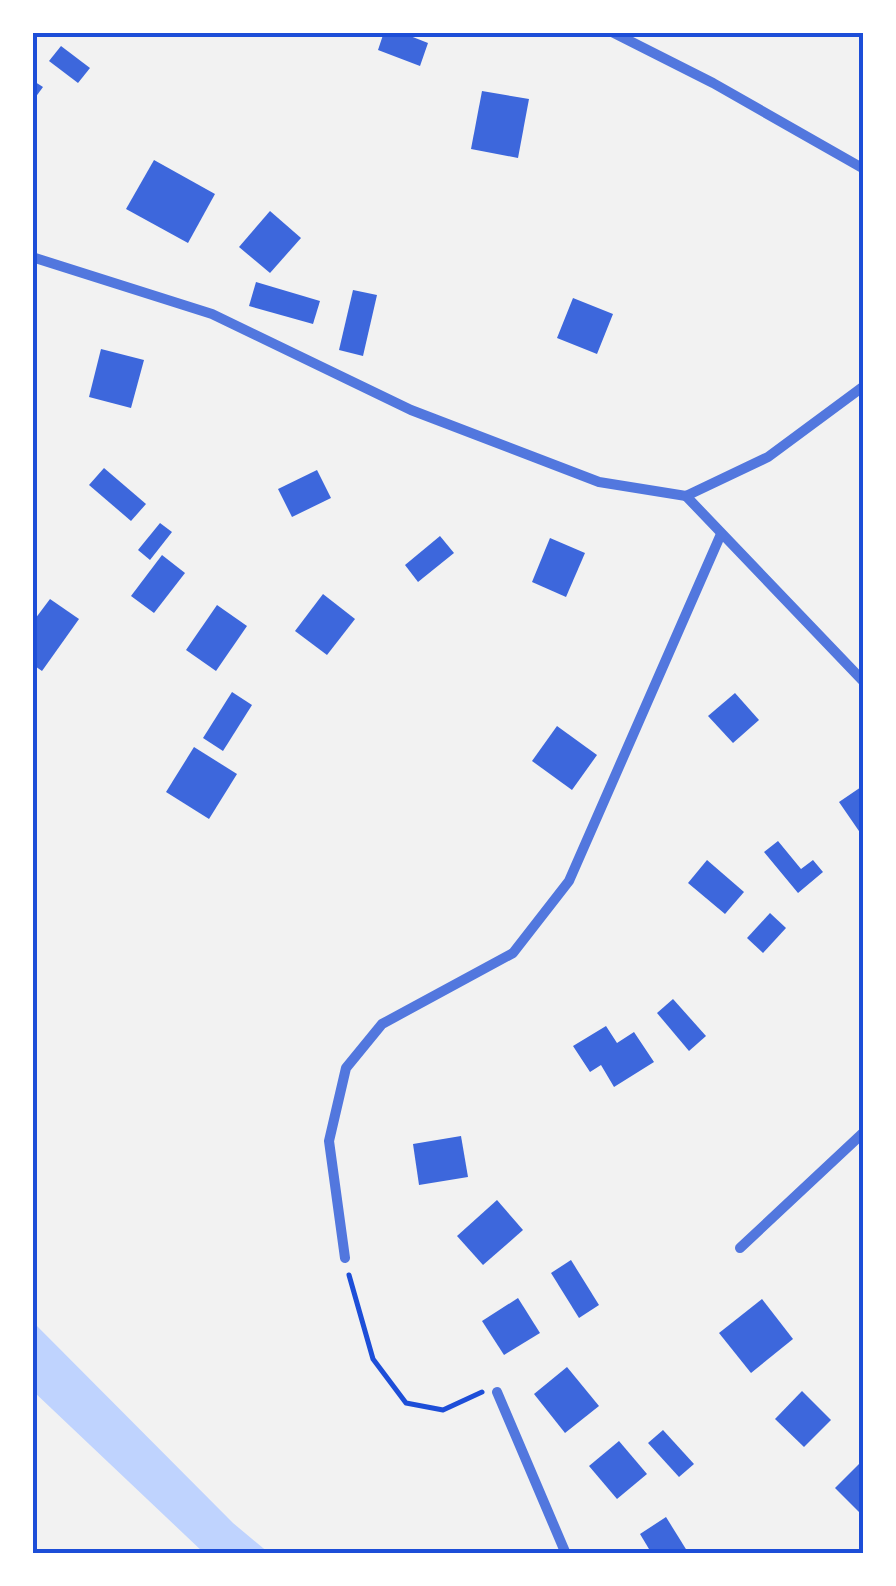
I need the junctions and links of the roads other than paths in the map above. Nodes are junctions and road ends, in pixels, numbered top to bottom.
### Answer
1 (612, 32) edge
2 (864, 168) edge
3 (32, 256) edge
4 (864, 386) edge
5 (686, 496) junction
6 (721, 534) junction
7 (864, 682) edge
8 (864, 1132) edge
9 (740, 1248) dead end
10 (344, 1258) road end
11 (497, 1392) road end
12 (566, 1554) edge

1 - 2 street
3 - 5 street
4 - 5 street
5 - 6 street
6 - 7 street
6 - 10 street
8 - 9 street
11 - 12 street

